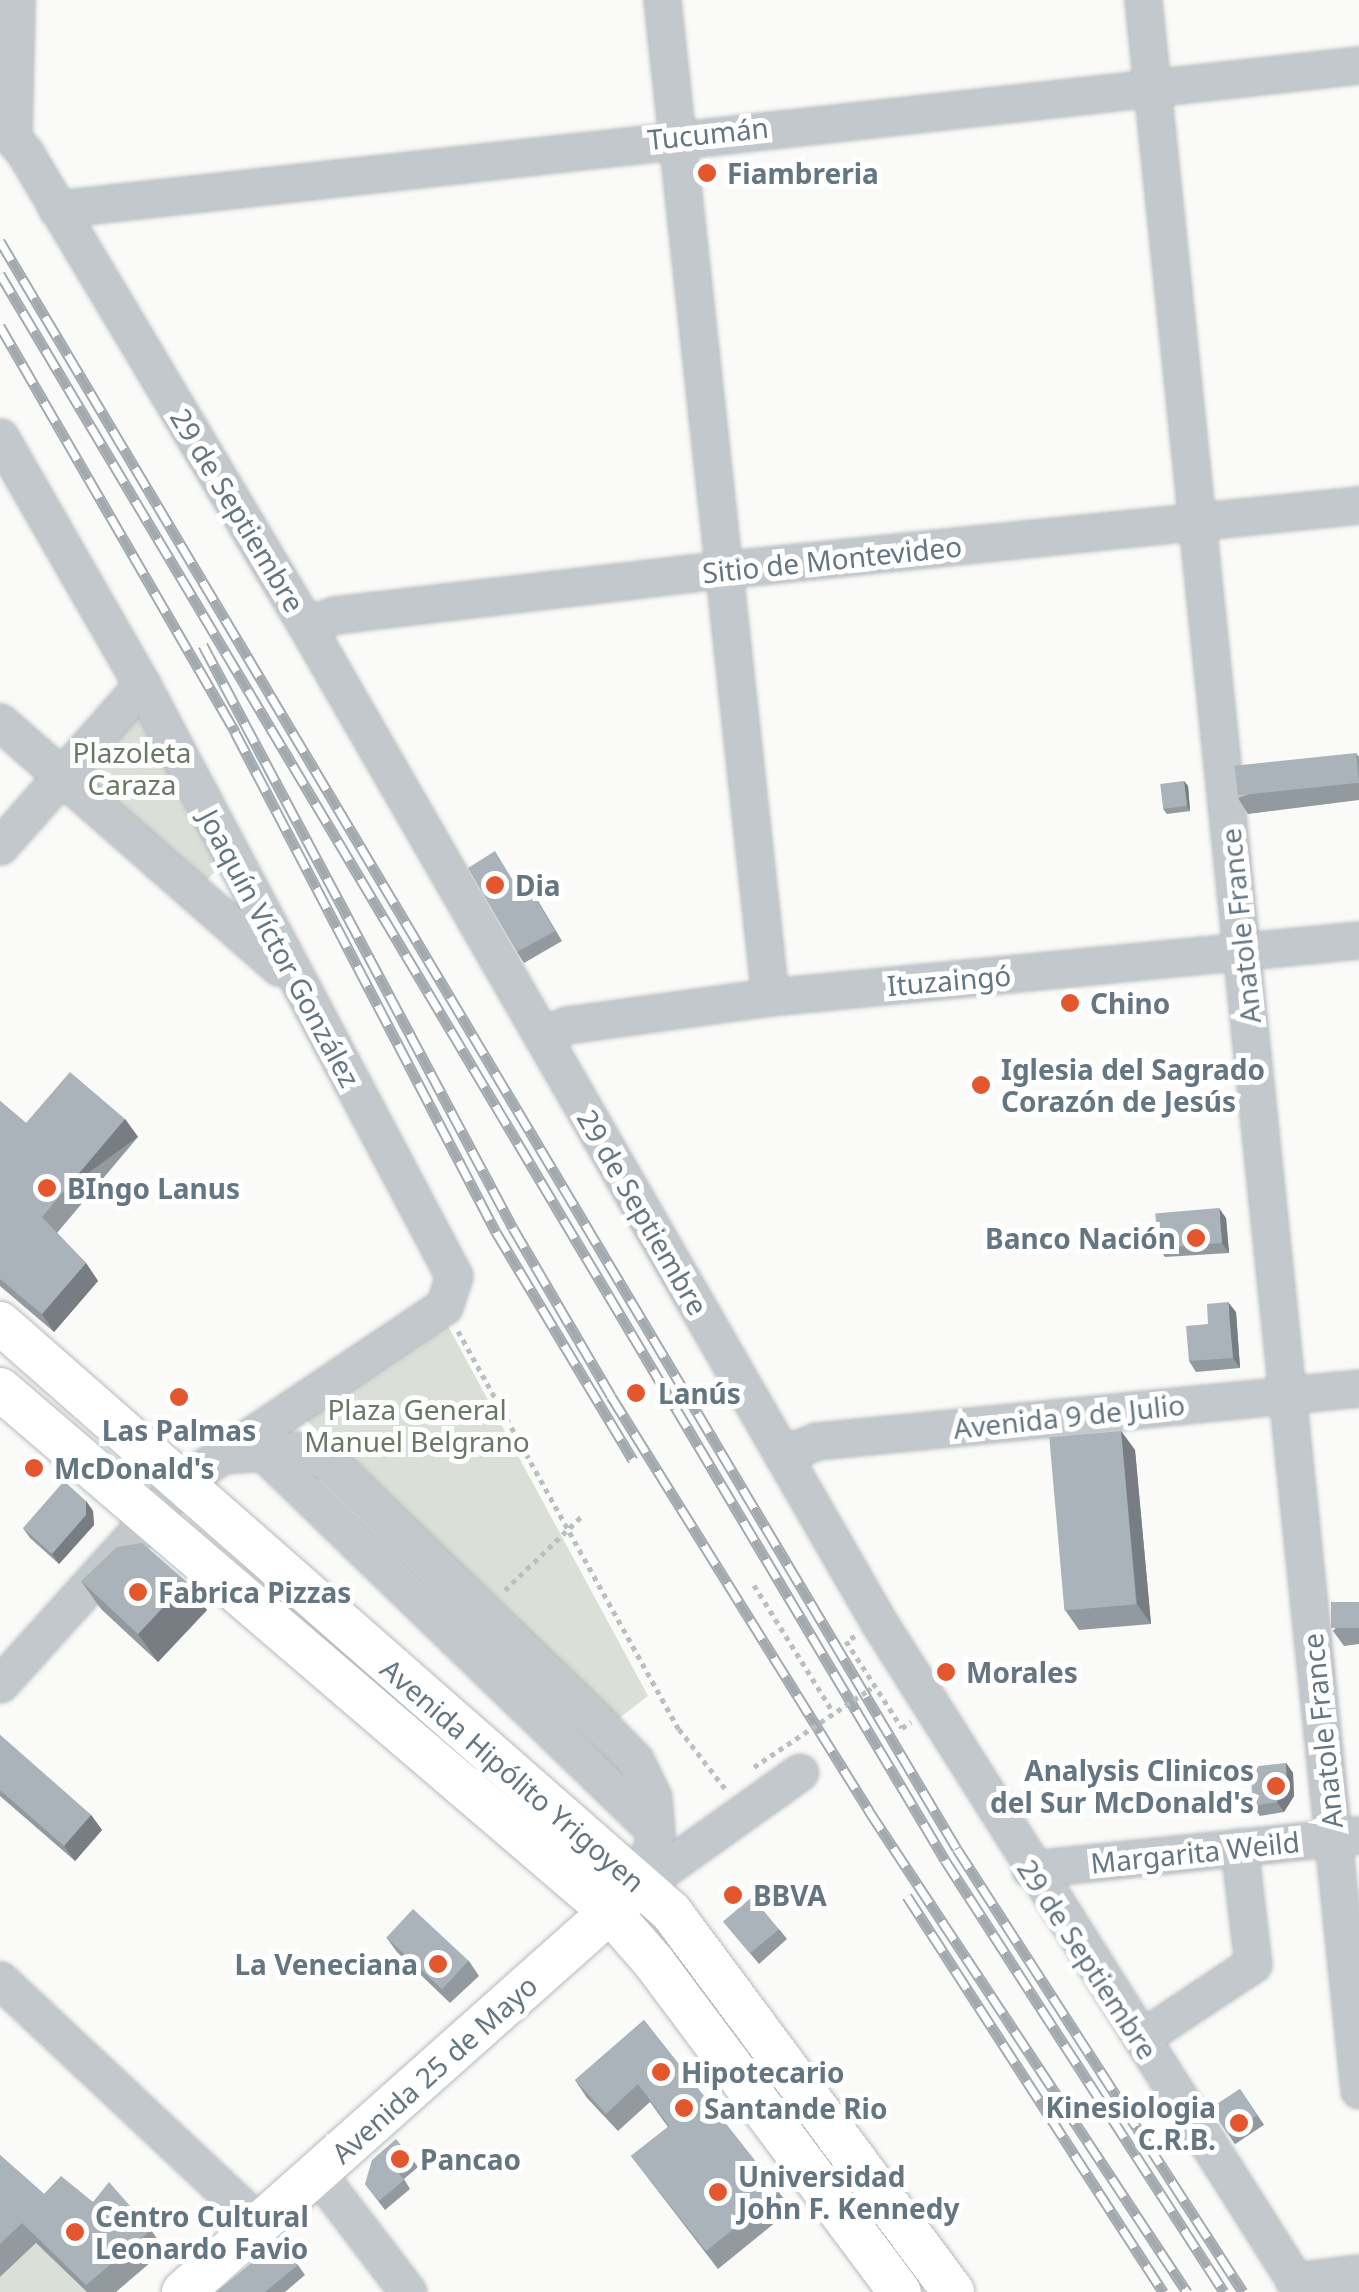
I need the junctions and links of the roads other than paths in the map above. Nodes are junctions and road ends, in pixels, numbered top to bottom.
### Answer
1 (16, 0) edge
2 (662, 0) edge
3 (1143, 0) edge
4 (1359, 65) edge
5 (1152, 85) junction
6 (6, 130) edge
7 (675, 137) junction
8 (58, 209) junction
9 (0, 408) edge
10 (0, 437) edge
11 (33, 486) junction
12 (1359, 504) edge
13 (1198, 522) junction
14 (720, 570) junction
15 (306, 625) junction
16 (142, 685) junction
17 (0, 722) edge
18 (63, 777) junction
19 (0, 846) edge
20 (1359, 940) edge
21 (1243, 953) junction
22 (295, 981) junction
23 (770, 997) junction
24 (542, 1036) junction
25 (0, 1324) edge
26 (1359, 1388) edge
27 (0, 1389) edge
28 (1289, 1395) junction
29 (782, 1454) junction
30 (214, 1456) junction
31 (181, 1482) junction
32 (148, 1519) junction
33 (0, 1684) edge
34 (800, 1772) dead end
35 (1346, 1837) edge
36 (1238, 1847) junction
37 (1030, 1869) junction
38 (624, 1899) junction
39 (0, 1980) edge
40 (1158, 2027) dead end
41 (1359, 2090) edge
42 (318, 2174) junction
43 (260, 2224) junction
44 (1359, 2274) edge
45 (1298, 2286) edge
46 (182, 2292) edge
47 (408, 2292) edge
48 (900, 2292) edge
49 (952, 2292) edge

1 - 6 street
2 - 7 street
3 - 5 street, Anatole France
4 - 5 street, Tucumán
5 - 7 street, Tucumán
5 - 13 street, Anatole France
6 - 8 street, 29 de Septiembre
7 - 8 street, Tucumán
7 - 14 street
8 - 15 street, 29 de Septiembre
9 - 11 street
10 - 11 street, Joaquín Víctor González
11 - 16 street, Joaquín Víctor González
12 - 13 street, Sitio de Montevideo
13 - 14 street, Sitio de Montevideo
13 - 21 street, Anatole France
14 - 15 street, Sitio de Montevideo
14 - 23 street
15 - 24 street, 29 de Septiembre
16 - 18 street
16 - 22 street, Joaquín Víctor González
17 - 18 street
18 - 19 street
18 - 22 street
20 - 21 street, Ituzaingó
21 - 23 street, Ituzaingó
21 - 28 street, Anatole France
22 - 30 street, Joaquín Víctor González
23 - 24 street, Ituzaingó
24 - 29 street, 29 de Septiembre
25 - 31 main road, Avenida Hipólito Yrigoyen
26 - 28 street, Avenida 9 de Julio
27 - 32 main road, Avenida Hipólito Yrigoyen
28 - 29 street, Avenida 9 de Julio
28 - 35 street, Anatole France
29 - 37 street, 29 de Septiembre
30 - 31 street
30 - 38 street
31 - 32 street
31 - 38 main road, Avenida Hipólito Yrigoyen
32 - 33 street
32 - 38 main road, Avenida Hipólito Yrigoyen
34 - 38 street
35 - 36 street, Margarita Weild
35 - 41 street, Anatole France
36 - 37 street, Margarita Weild
36 - 40 street
37 - 45 street, 29 de Septiembre
38 - 42 main road, Avenida 25 de Mayo
38 - 48 main road, Avenida Hipólito Yrigoyen
38 - 49 main road, Avenida Hipólito Yrigoyen
39 - 43 street
42 - 43 main road, Avenida 25 de Mayo
42 - 47 street
43 - 46 main road, Avenida 25 de Mayo
44 - 45 street

